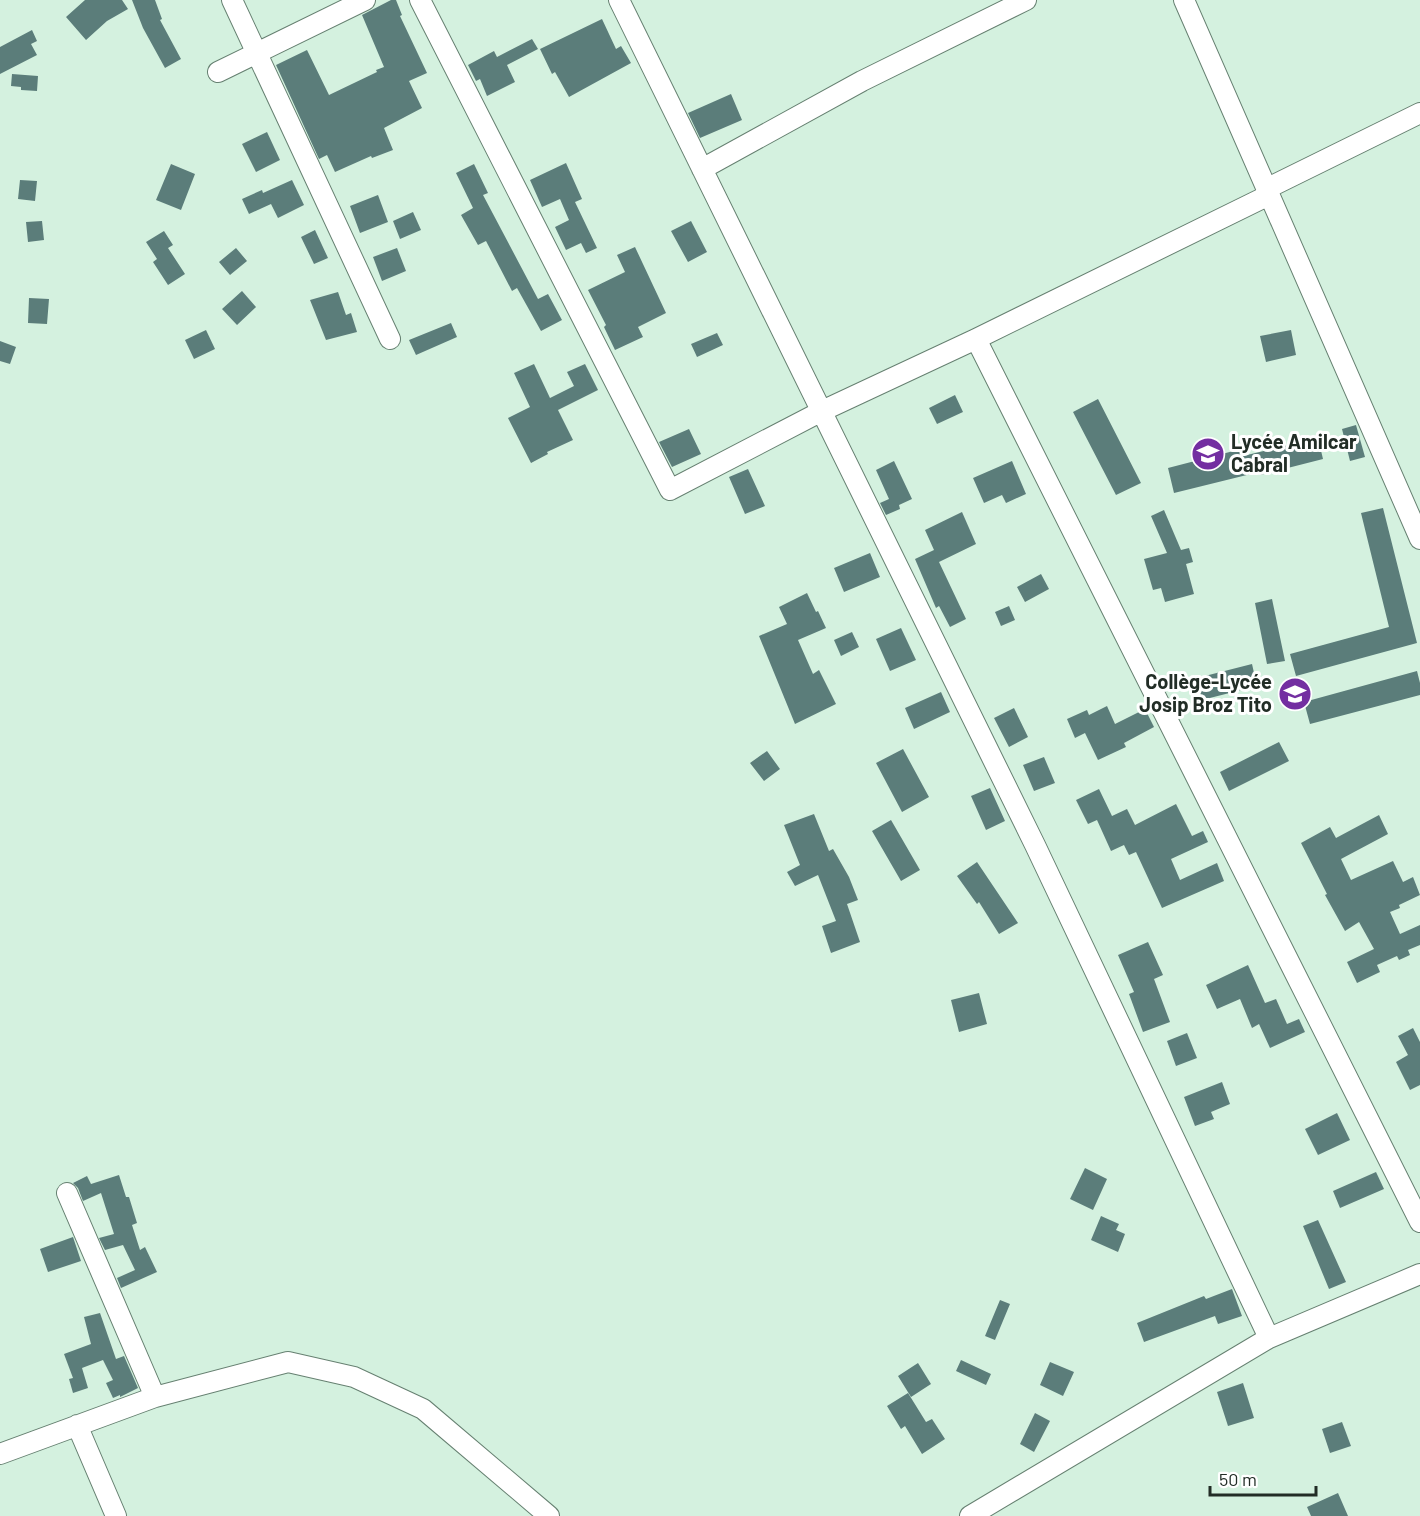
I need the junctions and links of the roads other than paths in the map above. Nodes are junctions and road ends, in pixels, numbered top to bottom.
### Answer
1 (232, 0) edge
2 (365, 0) edge
3 (420, 0) edge
4 (619, 0) edge
5 (1026, 0) edge
6 (1184, 0) edge
7 (257, 52) junction
8 (218, 72) dead end
9 (1420, 113) edge
10 (702, 169) junction
11 (1268, 192) junction
12 (390, 339) dead end
13 (976, 339) junction
14 (822, 411) junction
15 (1420, 539) edge
16 (67, 1193) dead end
17 (1420, 1222) edge
18 (1420, 1274) edge
19 (1269, 1338) junction
20 (154, 1397) junction
21 (77, 1425) junction
22 (0, 1454) edge
23 (116, 1516) edge
24 (549, 1516) edge
25 (970, 1516) edge

1 - 7 street
2 - 7 street
3 - 14 street
4 - 10 street
5 - 10 street
6 - 11 street
7 - 8 street
7 - 12 street
9 - 11 street
10 - 14 street
11 - 13 street
11 - 15 street
13 - 14 street
13 - 17 street
14 - 19 street
16 - 20 street
18 - 19 street
19 - 25 street
20 - 21 street
20 - 24 street
21 - 22 street
21 - 23 street

